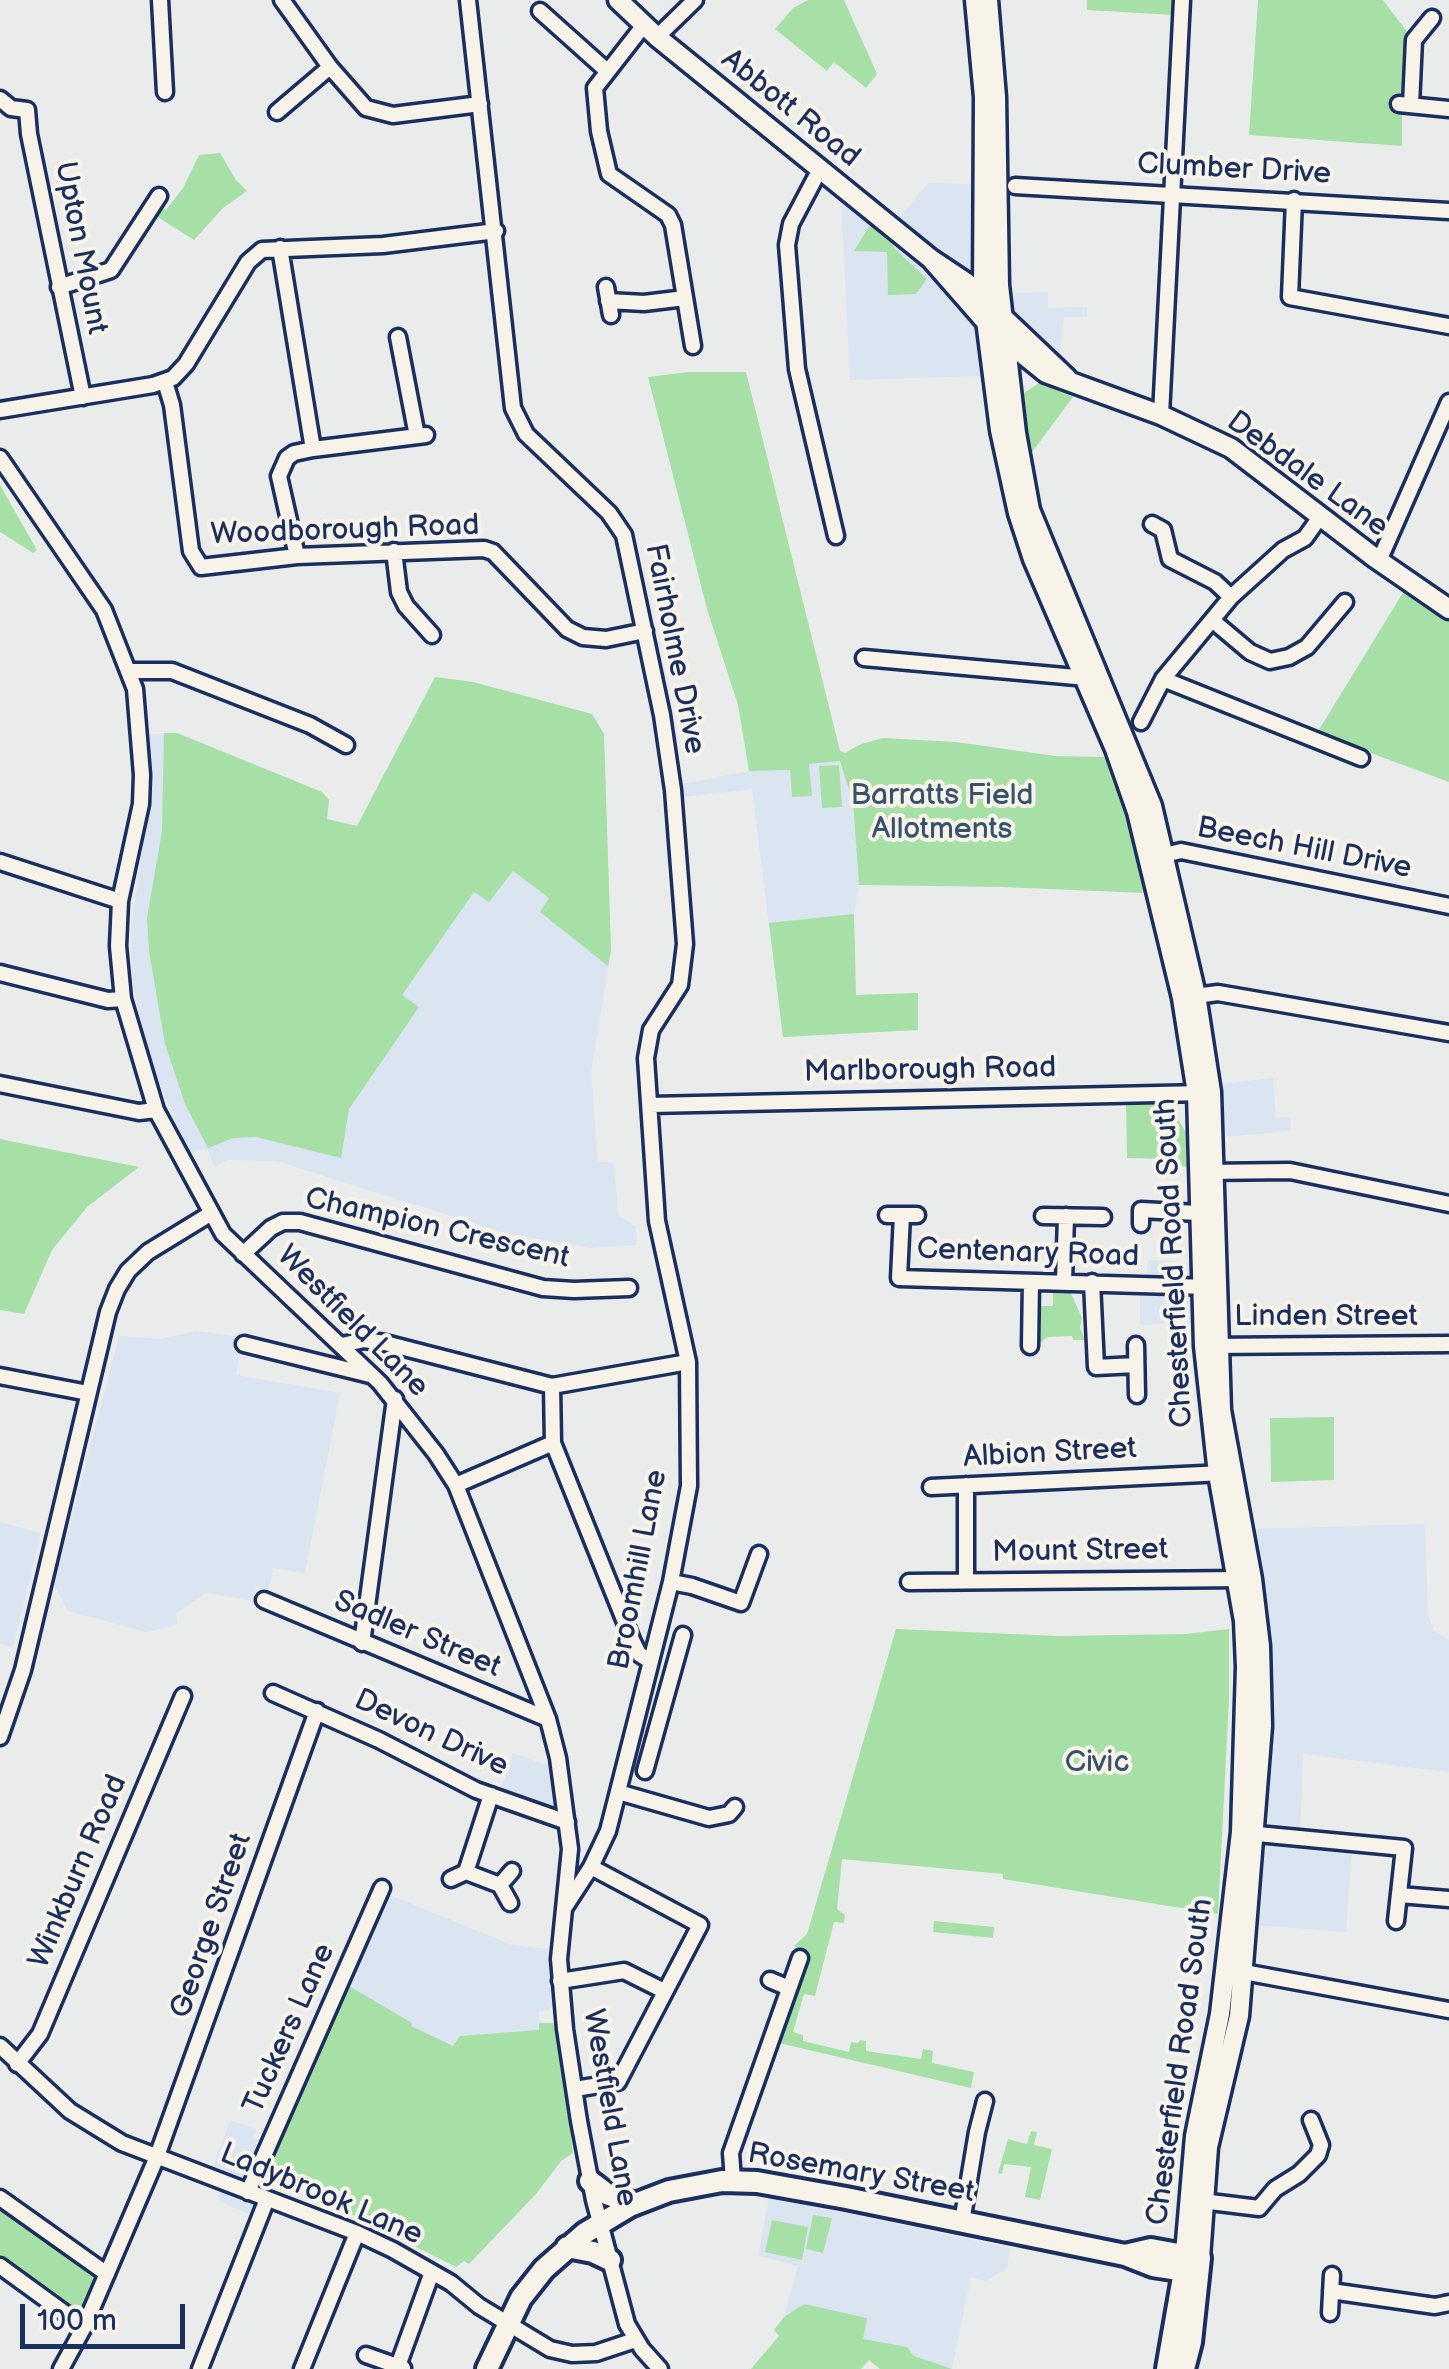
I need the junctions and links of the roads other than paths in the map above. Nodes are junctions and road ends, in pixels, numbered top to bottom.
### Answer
1 (160, 0) edge
2 (282, 0) edge
3 (468, 0) edge
4 (695, 0) edge
5 (974, 0) edge
6 (988, 0) edge
7 (1182, 0) edge
8 (620, 1) edge
9 (540, 12) dead end
10 (1432, 18) dead end
11 (650, 31) junction
12 (330, 67) junction
13 (606, 70) junction
14 (165, 92) dead end
15 (0, 100) edge
16 (480, 104) junction
17 (1449, 109) edge
18 (277, 112) dead end
19 (820, 169) junction
20 (1015, 186) dead end
21 (1173, 194) junction
22 (159, 196) dead end
23 (1294, 200) junction
24 (1449, 210) edge
25 (496, 231) junction
26 (984, 245) junction
27 (280, 248) junction
28 (939, 264) junction
29 (59, 286) junction
30 (983, 297) junction
31 (685, 298) junction
32 (608, 301) dead end
33 (994, 319) junction
34 (1449, 326) edge
35 (398, 337) dead end
36 (1006, 342) junction
37 (693, 346) dead end
38 (1046, 373) junction
39 (1068, 378) junction
40 (165, 382) junction
41 (1011, 396) junction
42 (82, 398) junction
43 (1449, 402) edge
44 (0, 410) edge
45 (1160, 415) junction
46 (313, 449) junction
47 (0, 458) edge
48 (1320, 517) junction
49 (1152, 524) dead end
50 (836, 536) dead end
51 (394, 551) junction
52 (297, 556) junction
53 (1379, 560) junction
54 (1231, 597) junction
55 (1346, 602) dead end
56 (1449, 610) edge
57 (1212, 620) junction
58 (644, 631) junction
59 (432, 635) dead end
60 (864, 658) dead end
61 (128, 671) junction
62 (1090, 671) junction
63 (1163, 679) junction
64 (1141, 722) dead end
65 (346, 745) dead end
66 (1360, 758) dead end
67 (1156, 856) junction
68 (0, 862) edge
69 (120, 900) junction
70 (1449, 906) edge
71 (0, 973) edge
72 (1189, 997) junction
73 (123, 999) junction
74 (1449, 1033) edge
75 (0, 1084) edge
76 (1204, 1093) junction
77 (650, 1105) junction
78 (156, 1110) junction
79 (1205, 1172) junction
80 (1449, 1204) edge
81 (1198, 1213) junction
82 (210, 1214) junction
83 (902, 1215) dead end
84 (1043, 1216) dead end
85 (1066, 1216) junction
86 (1103, 1217) dead end
87 (1140, 1224) dead end
88 (243, 1254) junction
89 (1031, 1282) junction
90 (1064, 1282) junction
91 (1092, 1282) junction
92 (1208, 1287) junction
93 (629, 1288) dead end
94 (244, 1344) dead end
95 (1449, 1344) edge
96 (342, 1345) junction
97 (1136, 1345) dead end
98 (1030, 1346) dead end
99 (1210, 1346) junction
100 (688, 1362) junction
101 (1136, 1365) junction
102 (372, 1375) junction
103 (0, 1376) edge
104 (552, 1386) junction
105 (88, 1393) junction
106 (1137, 1395) dead end
107 (395, 1399) junction
108 (553, 1443) junction
109 (1225, 1473) junction
110 (456, 1485) junction
111 (966, 1485) junction
112 (930, 1487) dead end
113 (759, 1554) dead end
114 (1244, 1579) junction
115 (966, 1581) junction
116 (671, 1582) junction
117 (909, 1582) dead end
118 (264, 1600) dead end
119 (683, 1635) dead end
120 (362, 1642) junction
121 (678, 1652) junction
122 (652, 1654) junction
123 (273, 1693) dead end
124 (183, 1696) dead end
125 (317, 1711) junction
126 (548, 1719) junction
127 (634, 1728) junction
128 (655, 1734) junction
129 (0, 1737) edge
130 (645, 1770) dead end
131 (618, 1792) junction
132 (491, 1795) junction
133 (735, 1807) dead end
134 (567, 1822) junction
135 (1248, 1834) junction
136 (570, 1849) junction
137 (594, 1860) junction
138 (512, 1871) dead end
139 (466, 1872) junction
140 (451, 1879) dead end
141 (500, 1885) junction
142 (382, 1888) dead end
143 (1399, 1895) junction
144 (1449, 1899) edge
145 (510, 1902) dead end
146 (562, 1912) junction
147 (1396, 1921) dead end
148 (800, 1958) dead end
149 (1234, 1970) junction
150 (560, 1980) junction
151 (770, 1980) dead end
152 (789, 1988) junction
153 (664, 1991) junction
154 (1449, 2010) edge
155 (0, 2046) edge
156 (17, 2064) junction
157 (574, 2089) junction
158 (985, 2102) dead end
159 (1312, 2120) dead end
160 (156, 2159) junction
161 (733, 2180) junction
162 (590, 2181) junction
163 (248, 2192) junction
164 (0, 2198) edge
165 (267, 2199) junction
166 (1202, 2200) junction
167 (634, 2204) junction
168 (599, 2222) junction
169 (962, 2222) junction
170 (357, 2233) junction
171 (567, 2247) junction
172 (610, 2260) junction
173 (1192, 2264) junction
174 (0, 2266) edge
175 (432, 2272) junction
176 (108, 2274) junction
177 (1332, 2275) dead end
178 (1331, 2291) junction
179 (1449, 2303) edge
180 (1330, 2313) dead end
181 (508, 2322) junction
182 (84, 2327) junction
183 (635, 2340) junction
184 (366, 2355) dead end
185 (586, 2361) edge
186 (402, 2368) edge
187 (61, 2369) edge
188 (200, 2369) edge
189 (302, 2369) edge
190 (488, 2369) edge
191 (660, 2369) edge
192 (1167, 2369) edge
193 (1184, 2369) edge

1 - 14 street
2 - 12 street
3 - 16 street, Fairholme Drive
4 - 11 street
5 - 26 main road
6 - 33 main road
7 - 21 street
8 - 11 main road, Abbott Road
9 - 13 street
10 - 17 street
11 - 13 street
11 - 19 main road, Abbott Road
12 - 16 street
12 - 18 street
13 - 31 street
15 - 29 street, Upton Mount
16 - 25 street, Fairholme Drive
19 - 28 main road, Abbott Road
19 - 50 street
20 - 21 street, Clumber Drive
21 - 23 street, Clumber Drive
21 - 45 street
22 - 29 street
23 - 24 street, Clumber Drive
23 - 34 street
25 - 27 street
25 - 58 street, Fairholme Drive
26 - 28 main road
26 - 30 main road
27 - 40 street
27 - 46 street
28 - 30 main road, Abbott Road
28 - 33 main road, Abbott Road
29 - 42 street, Upton Mount
30 - 33 main road, Abbott Road
31 - 32 street
31 - 37 street
33 - 36 main road, Chesterfield Road South
33 - 39 main road, Debdale Lane
33 - 62 main road, Chesterfield Road South
35 - 46 street
36 - 38 main road, Debdale Lane
36 - 41 main road, Chesterfield Road South
38 - 39 main road, Debdale Lane
38 - 41 main road
39 - 45 main road, Debdale Lane
40 - 42 street
40 - 52 street, Woodborough Road
41 - 62 main road, Chesterfield Road South
42 - 44 street
43 - 53 street
45 - 48 main road, Debdale Lane
46 - 52 street
47 - 61 street, Westfield Lane
48 - 53 main road, Debdale Lane
48 - 54 street
49 - 54 street
51 - 52 street, Woodborough Road
51 - 58 street, Woodborough Road
51 - 59 street
53 - 56 main road, Debdale Lane
54 - 57 street
55 - 57 street
57 - 63 street
58 - 77 street, Fairholme Drive
60 - 62 street
61 - 65 street
61 - 69 street, Westfield Lane
62 - 67 main road, Chesterfield Road South
63 - 64 street
63 - 66 street
67 - 70 street, Beech Hill Drive
67 - 72 main road, Chesterfield Road South
68 - 69 street
69 - 73 street, Westfield Lane
71 - 73 street
72 - 74 street
72 - 76 main road, Chesterfield Road South
73 - 78 street, Westfield Lane
75 - 78 street
76 - 77 street, Marlborough Road
76 - 79 main road, Chesterfield Road South
77 - 100 street, Broomhill Lane
78 - 82 street, Westfield Lane
79 - 80 street
79 - 81 main road, Chesterfield Road South
79 - 92 main road, Chesterfield Road South
81 - 87 street
81 - 92 main road, Chesterfield Road South
82 - 88 street, Westfield Lane
82 - 105 street
83 - 89 street, Centenary Road
84 - 85 street
85 - 86 street
85 - 90 street
88 - 93 street, Champion Crescent
88 - 96 street, Westfield Lane
89 - 90 street, Centenary Road
89 - 98 street
90 - 91 street, Centenary Road
91 - 92 street, Centenary Road
91 - 101 street
92 - 99 main road, Chesterfield Road South
94 - 102 street
95 - 99 street, Linden Street
96 - 102 street, Westfield Lane
96 - 104 street
97 - 101 street
99 - 109 main road, Chesterfield Road South
100 - 104 street
100 - 116 street, Broomhill Lane
101 - 106 street
102 - 107 street, Westfield Lane
103 - 105 street
104 - 108 street
105 - 129 street
107 - 110 street, Westfield Lane
107 - 120 street
108 - 110 street
108 - 122 street
109 - 111 street, Albion Street
109 - 114 main road, Chesterfield Road South
110 - 126 street, Westfield Lane
111 - 112 street, Albion Street
111 - 115 street
113 - 116 street
114 - 115 street, Mount Street
114 - 135 main road, Chesterfield Road South
115 - 117 street, Mount Street
116 - 122 street, Broomhill Lane
118 - 120 street, Sadler Street
119 - 121 street
120 - 126 street, Sadler Street
121 - 122 street
121 - 128 street
122 - 127 street, Broomhill Lane
123 - 125 street, Devon Drive
124 - 156 street, Winkburn Road
125 - 132 street, Devon Drive
125 - 160 street, George Street
126 - 134 street, Westfield Lane
127 - 128 street
127 - 131 street, Broomhill Lane
128 - 130 street
131 - 133 street
131 - 137 street, Broomhill Lane
132 - 134 street, Devon Drive
132 - 139 street
134 - 136 street, Westfield Lane
135 - 143 street
135 - 149 main road, Chesterfield Road South
136 - 137 street
136 - 146 street, Westfield Lane
137 - 146 street, Broomhill Lane
137 - 153 street
138 - 141 street
139 - 140 street
139 - 141 street
141 - 145 street
142 - 163 street, Tuckers Lane
143 - 144 street
143 - 147 street
146 - 150 street, Westfield Lane
148 - 152 street
149 - 154 street
149 - 166 main road, Chesterfield Road South
149 - 173 main road, Chesterfield Road South
150 - 153 street
150 - 157 street, Westfield Lane
151 - 152 street
152 - 161 street
153 - 157 street
155 - 156 street, Ladybrook Lane
156 - 160 street, Ladybrook Lane
157 - 162 street, Westfield Lane
158 - 169 street
159 - 166 street
160 - 163 street, Ladybrook Lane
160 - 176 street, George Street
161 - 167 highway, Rosemary Street
161 - 169 highway, Rosemary Street
162 - 167 highway
162 - 168 street, Westfield Lane
163 - 165 street, Ladybrook Lane
164 - 176 street
165 - 170 street, Ladybrook Lane
165 - 188 street
166 - 173 main road, Chesterfield Road South
167 - 168 highway, Rosemary Street
168 - 171 highway, Rosemary Street
168 - 172 street, Westfield Lane
169 - 173 highway, Rosemary Street
170 - 175 street, Ladybrook Lane
170 - 189 street
171 - 172 highway
171 - 181 highway, Rosemary Street
172 - 183 street, Westfield Lane
173 - 192 highway, Chesterfield Road South
173 - 193 highway, Chesterfield Road South
174 - 182 street
175 - 181 street, Ladybrook Lane
175 - 186 street
176 - 182 street, George Street
177 - 178 street
178 - 179 street
178 - 180 street
181 - 185 street, Ladybrook Lane
181 - 190 highway, Rosemary Street
182 - 187 street, George Street
183 - 185 street, Ladybrook Lane
183 - 191 street, Westfield Lane
184 - 186 street

